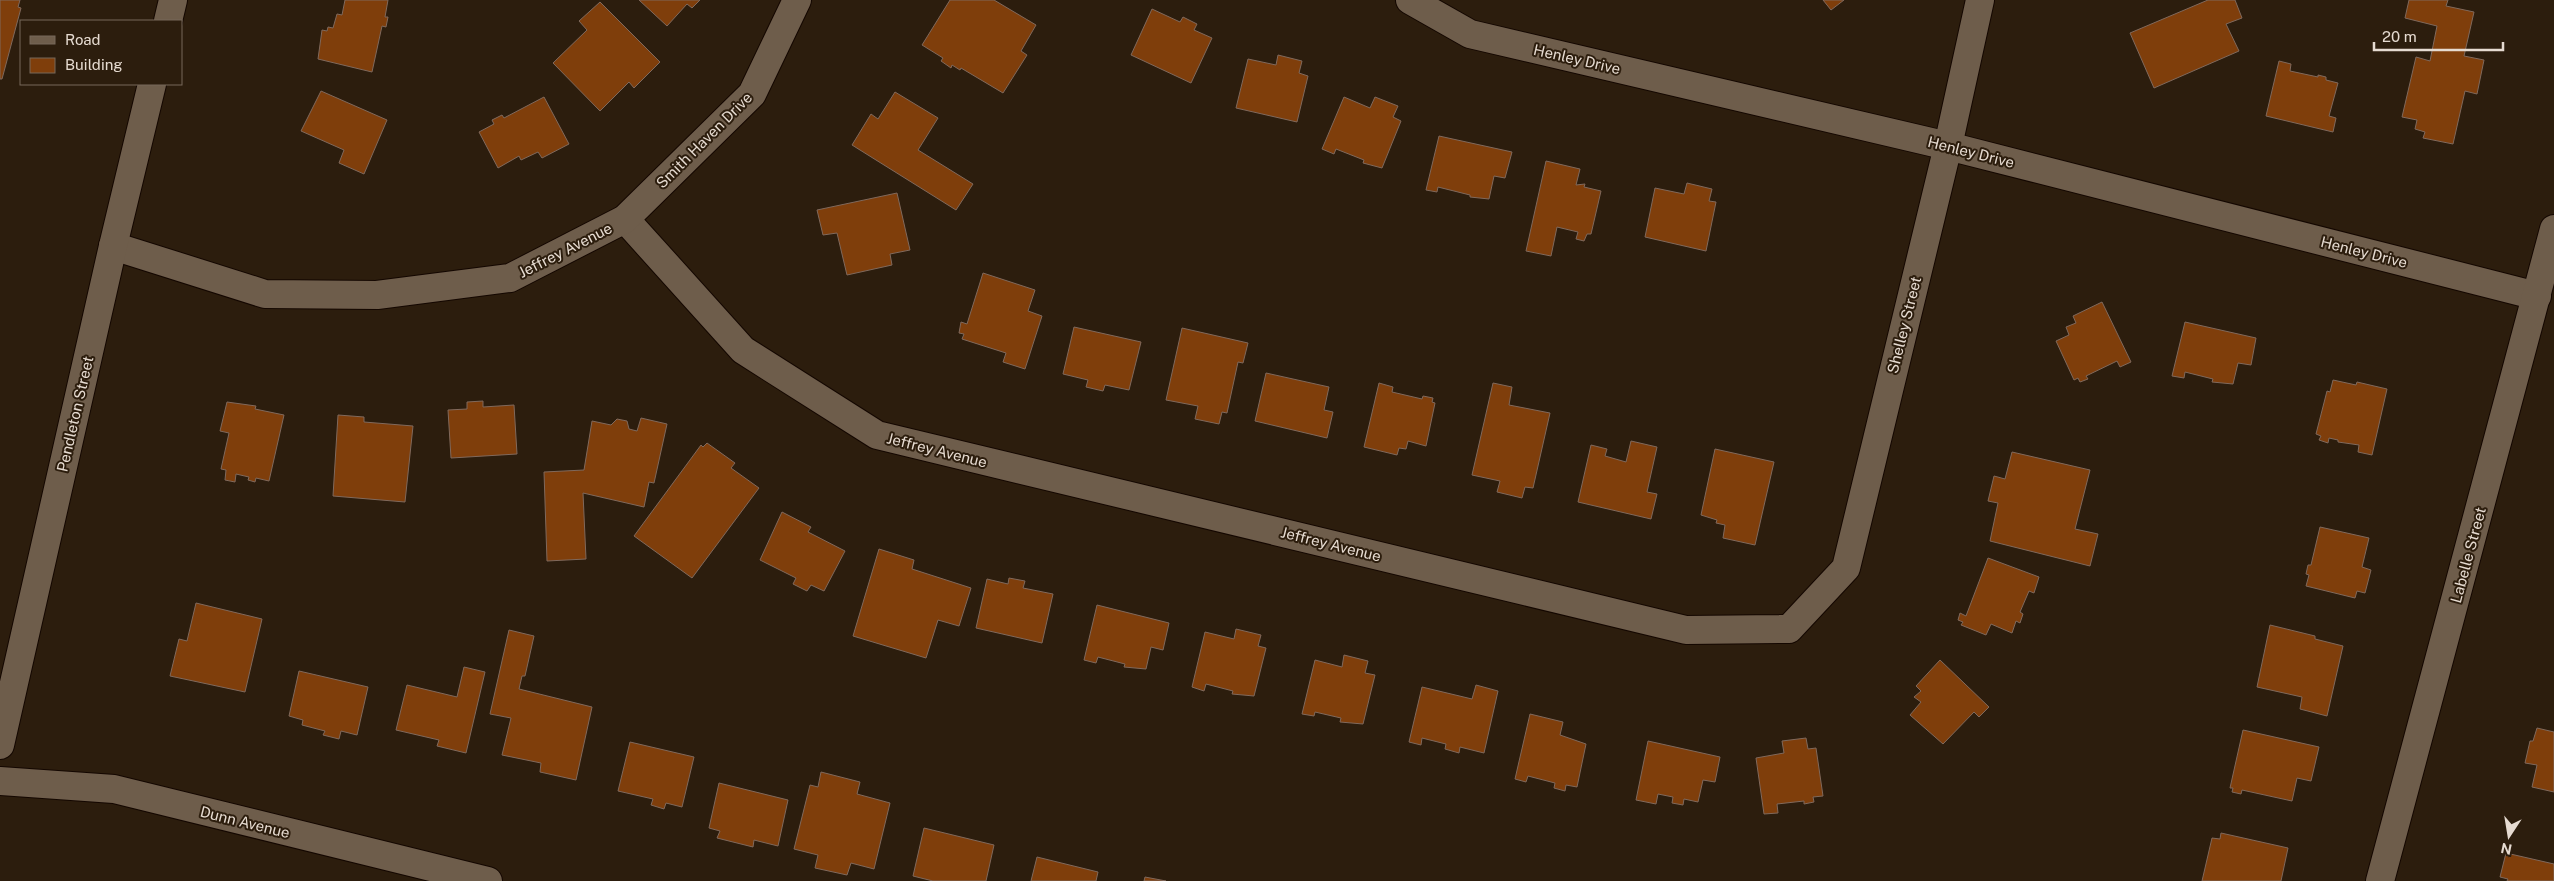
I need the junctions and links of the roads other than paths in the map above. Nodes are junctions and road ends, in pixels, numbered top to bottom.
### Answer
1 (173, 0) edge
2 (797, 0) edge
3 (1410, 0) edge
4 (1980, 0) edge
5 (168, 20) edge
6 (152, 85) edge
7 (1948, 146) junction
8 (625, 219) junction
9 (2554, 229) edge
10 (113, 246) junction
11 (2537, 296) junction
12 (1788, 629) joint
13 (0, 745) edge
14 (0, 781) edge
15 (488, 881) edge
16 (2380, 881) edge

1 - 5 street
2 - 8 street, Smith Haven Drive
3 - 7 street, Henley Drive
4 - 7 street, Shelley Street
6 - 10 street, Pendleton Street
7 - 11 street, Henley Drive
7 - 12 street, Shelley Street
8 - 10 street, Jeffrey Avenue
8 - 12 street, Jeffrey Avenue
9 - 11 street, Labelle Street
10 - 13 street, Pendleton Street
11 - 16 street, Labelle Street
14 - 15 street, Dunn Avenue

